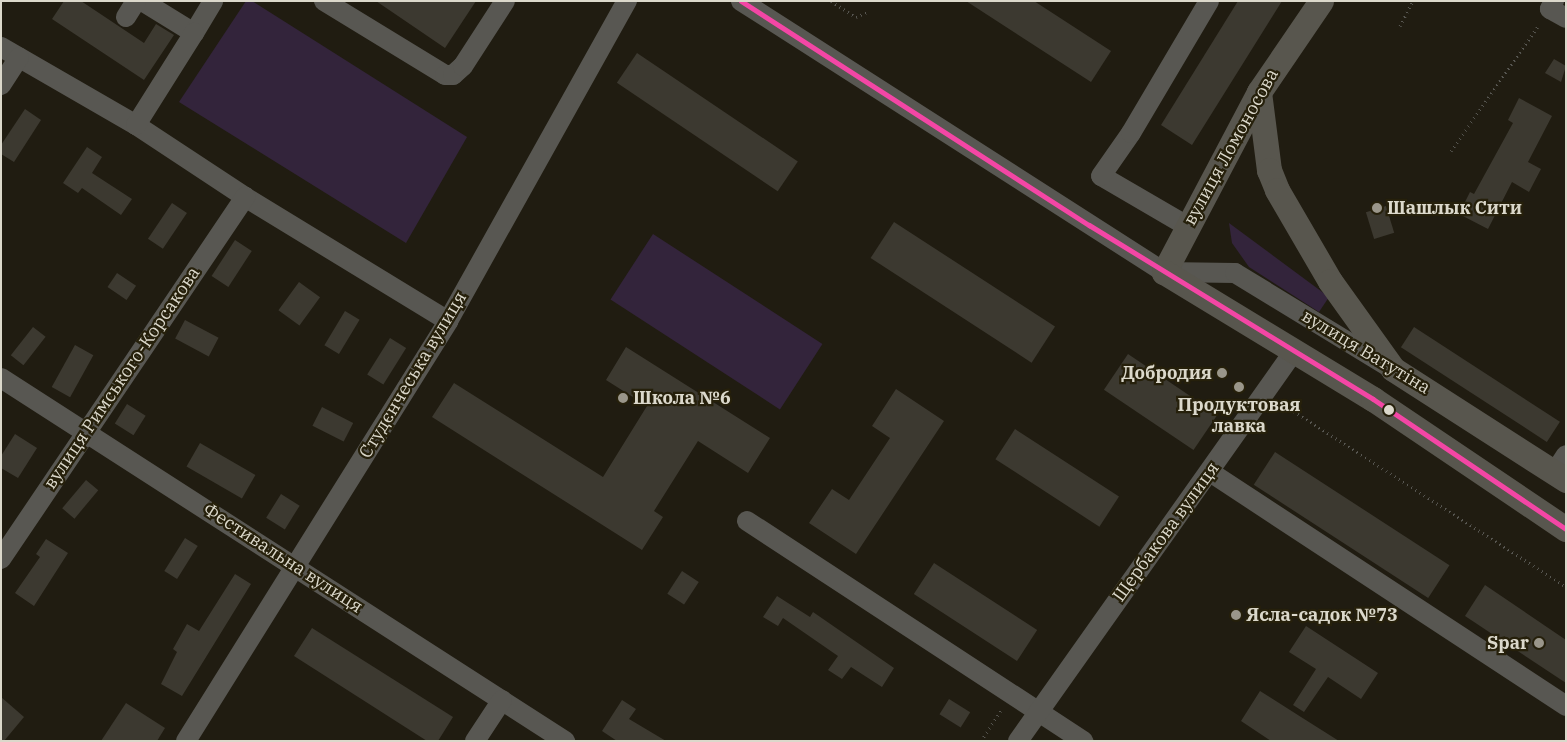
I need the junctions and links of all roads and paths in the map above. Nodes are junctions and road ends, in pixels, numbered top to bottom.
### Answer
1 (142, 1) edge
2 (212, 1) edge
3 (324, 1) edge
4 (505, 1) edge
5 (627, 1) edge
6 (741, 1) edge
7 (831, 1) edge
8 (1209, 1) edge
9 (1320, 1) edge
10 (1413, 1) edge
11 (1557, 10) edge
12 (867, 12) dead end
13 (1400, 26) dead end
14 (194, 32) junction
15 (1, 47) edge
16 (19, 57) junction
17 (1, 85) edge
18 (1259, 92) junction
19 (136, 125) junction
20 (1451, 151) dead end
21 (245, 197) junction
22 (1187, 226) junction
23 (1164, 272) junction
24 (448, 321) junction
25 (1293, 352) junction
26 (1393, 369) junction
27 (1, 378) edge
28 (1265, 394) junction
29 (84, 432) junction
30 (1562, 469) edge
31 (1210, 472) junction
32 (747, 521) dead end
33 (1566, 529) edge
34 (1, 559) edge
35 (296, 565) junction
36 (1566, 587) edge
37 (1012, 694) junction
38 (502, 700) junction
39 (1566, 706) edge
40 (1037, 711) junction
41 (186, 741) edge
42 (475, 741) edge
43 (565, 741) edge
44 (981, 741) edge
45 (1018, 741) edge
46 (1083, 741) edge

1 - 14 street
2 - 14 street
3 - 4 street
5 - 24 street, Студєнчеська вулиця
6 - 23 street, вулиця Ватутіна
7 - 12 path
8 - 22 street
9 - 18 main road, вулиця Ломоносова
10 - 13 path
11 - 20 path
14 - 19 street
15 - 16 street
16 - 17 street
16 - 19 street
18 - 22 main road, вулиця Ломоносова
18 - 26 main road
19 - 21 street
21 - 24 street
21 - 29 street, вулиця Римського-Корсакова
22 - 23 main road, вулиця Ломоносова
23 - 25 main road, вулиця Ватутіна
23 - 26 street, вулиця Ватутіна
24 - 35 street, Студєнчеська вулиця
25 - 28 street, Щербакова вулиця
25 - 33 main road, вулиця Ватутіна
26 - 30 main road, вулиця Ватутіна
27 - 29 street, Фестивальна вулиця
28 - 31 street, Щербакова вулиця
28 - 36 path
29 - 34 street, вулиця Римського-Корсакова
29 - 35 street, Фестивальна вулиця
31 - 39 street
31 - 40 street, Щербакова вулиця
32 - 37 street
35 - 38 street, Фестивальна вулиця
35 - 41 street, Студєнчеська вулиця
37 - 40 street
37 - 44 path
38 - 42 street
38 - 43 street, Фестивальна вулиця
40 - 45 street, Щербакова вулиця
40 - 46 street

